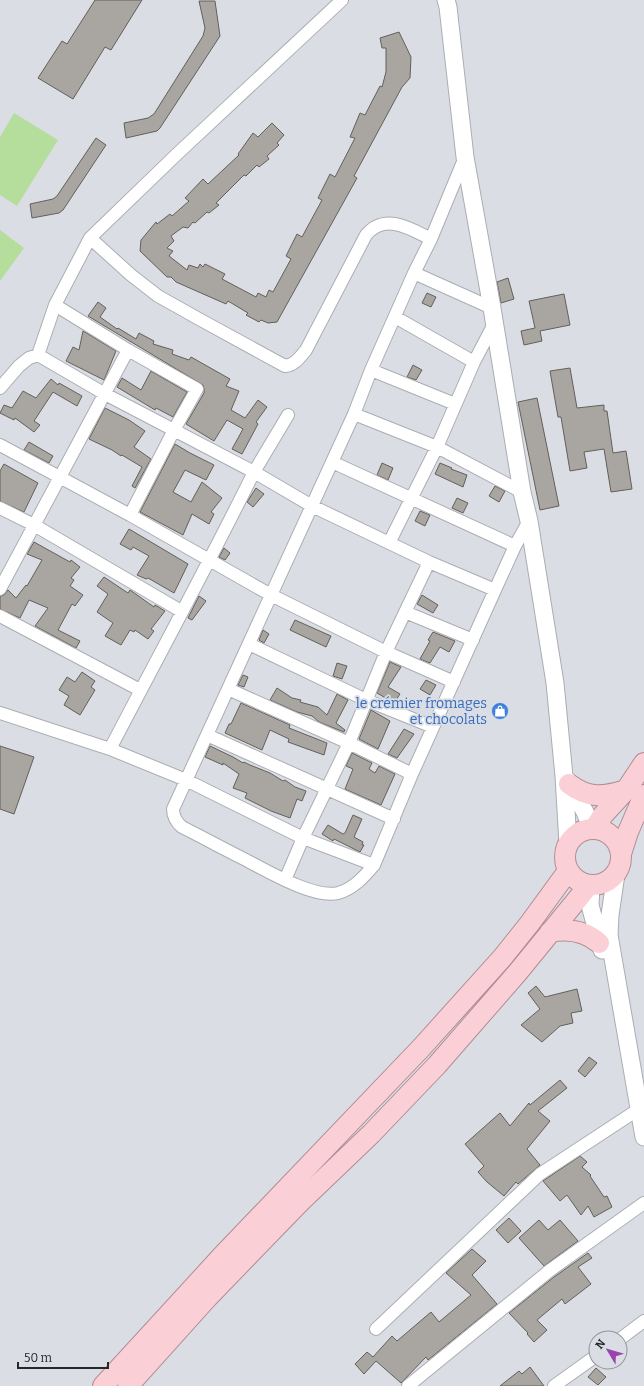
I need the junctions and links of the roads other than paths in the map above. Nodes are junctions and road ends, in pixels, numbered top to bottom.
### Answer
1 (342, 0) edge
2 (446, 0) edge
3 (465, 156) junction
4 (90, 238) junction
5 (431, 239) junction
6 (414, 273) junction
7 (55, 305) junction
8 (493, 316) junction
9 (395, 317) junction
10 (128, 350) junction
11 (38, 355) junction
12 (474, 362) junction
13 (371, 370) junction
14 (0, 388) edge
15 (105, 394) junction
16 (455, 404) junction
17 (354, 414) junction
18 (288, 415) dead end
19 (174, 430) junction
20 (0, 445) edge
21 (437, 447) junction
22 (332, 462) junction
23 (254, 472) junction
24 (60, 478) junction
25 (522, 492) junction
26 (410, 499) junction
27 (312, 506) junction
28 (0, 508) edge
29 (130, 515) junction
30 (529, 521) junction
31 (34, 525) junction
32 (389, 543) junction
33 (515, 546) junction
34 (210, 560) junction
35 (429, 562) junction
36 (0, 589) edge
37 (495, 590) junction
38 (271, 595) junction
39 (181, 611) junction
40 (405, 612) junction
41 (0, 616) edge
42 (473, 640) junction
43 (249, 644) junction
44 (386, 652) junction
45 (454, 682) junction
46 (228, 689) junction
47 (140, 690) junction
48 (366, 700) junction
49 (0, 713) edge
50 (433, 727) junction
51 (207, 735) junction
52 (349, 743) junction
53 (110, 749) junction
54 (644, 763) edge
55 (412, 774) junction
56 (186, 780) junction
57 (567, 780) junction
58 (326, 789) junction
59 (635, 793) edge
60 (394, 819) junction
61 (593, 829) junction
62 (303, 838) junction
63 (568, 844) junction
64 (621, 854) junction
65 (374, 865) junction
66 (568, 871) junction
67 (616, 874) junction
68 (285, 880) junction
69 (590, 885) junction
70 (550, 932) junction
71 (599, 943) junction
72 (613, 959) junction
73 (639, 1109) junction
74 (644, 1137) edge
75 (644, 1203) edge
76 (644, 1321) edge
77 (376, 1329) dead end
78 (628, 1333) edge
79 (588, 1362) edge
80 (130, 1385) edge
81 (103, 1386) edge
82 (408, 1386) edge
83 (554, 1386) edge

1 - 4 street
2 - 3 main road
3 - 5 street
3 - 8 main road
4 - 5 street
4 - 7 street
5 - 6 street
6 - 8 street
6 - 9 street
7 - 10 street
7 - 11 street
8 - 12 street
8 - 25 main road
9 - 12 street
9 - 13 street
10 - 15 street
10 - 19 street
11 - 14 street
11 - 15 street
12 - 16 street
13 - 16 street
13 - 17 street
15 - 19 street
15 - 24 street
16 - 21 street
17 - 21 street
17 - 22 street
18 - 23 street
19 - 23 street
19 - 29 street
20 - 24 street
21 - 25 street
21 - 26 street
22 - 26 street
22 - 27 street
23 - 27 street
23 - 34 street
24 - 29 street
24 - 31 street
25 - 30 main road
26 - 32 street
26 - 33 street
27 - 32 street
27 - 38 street
28 - 31 street
29 - 34 street
30 - 33 street
30 - 57 main road
31 - 36 street
31 - 39 street
32 - 35 street
33 - 37 street
34 - 38 street
34 - 39 street
35 - 37 street
35 - 40 street
37 - 42 street
38 - 43 street
38 - 44 street
39 - 47 street
40 - 42 street
40 - 44 street
41 - 47 street
42 - 45 street
43 - 46 street
43 - 48 street
44 - 45 street
44 - 48 street
45 - 50 street
46 - 51 street
46 - 52 street
47 - 53 street
48 - 50 street
48 - 52 street
49 - 53 street
50 - 55 street
51 - 56 street
51 - 58 street
52 - 55 street
52 - 58 street
53 - 56 street
54 - 59 highway
55 - 60 street
56 - 62 street
56 - 68 street
57 - 59 highway
57 - 61 main road
57 - 63 main road
58 - 60 street
58 - 62 street
59 - 61 highway
59 - 64 highway
60 - 65 street
61 - 63 highway
61 - 64 highway
62 - 65 street
62 - 68 street
63 - 66 highway
64 - 67 highway
65 - 68 street
66 - 69 highway
66 - 81 highway
67 - 69 highway
67 - 72 main road
69 - 70 highway
69 - 71 main road
70 - 71 highway
70 - 80 highway
71 - 72 main road
72 - 73 main road
73 - 74 main road
73 - 77 street
75 - 82 street
76 - 78 street
79 - 83 street

